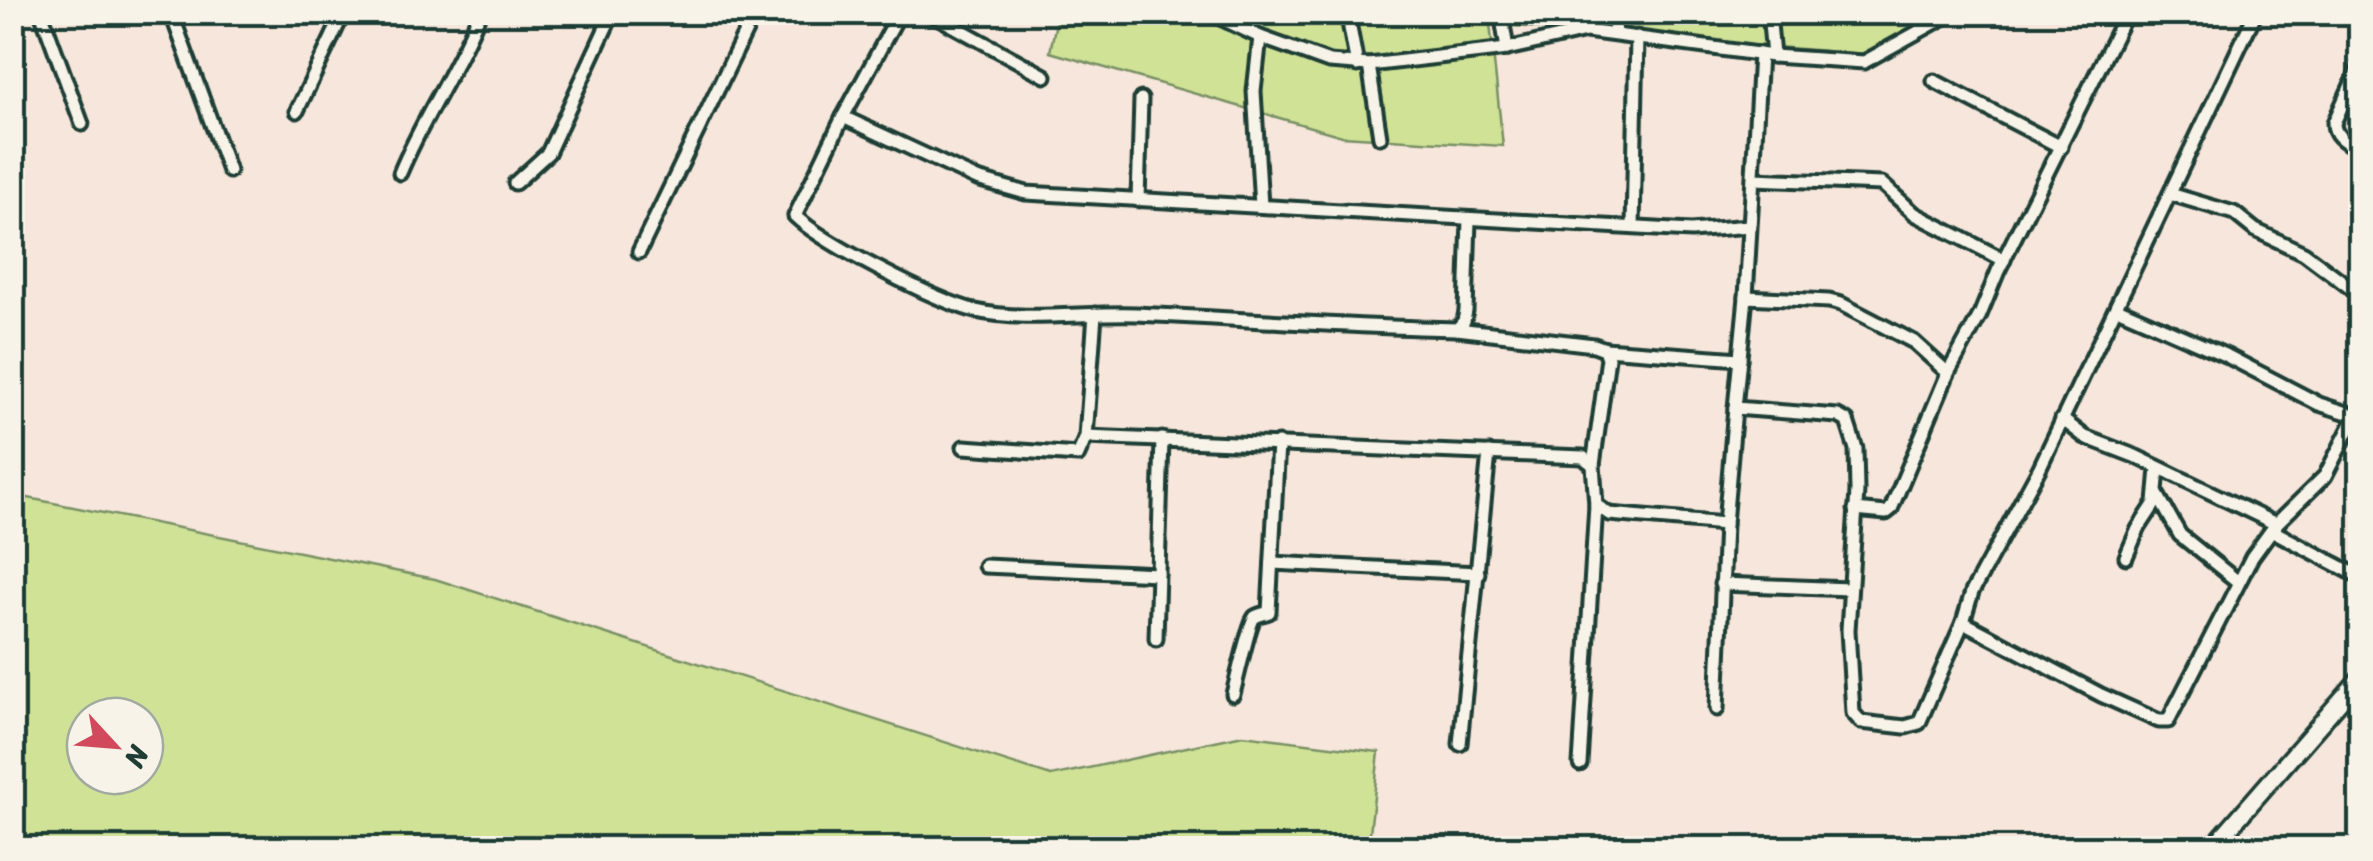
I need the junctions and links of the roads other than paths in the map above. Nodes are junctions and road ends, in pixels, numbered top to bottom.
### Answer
1 (41, 12) edge
2 (171, 12) edge
3 (344, 12) edge
4 (480, 12) edge
5 (613, 12) edge
6 (755, 12) edge
7 (900, 12) edge
8 (928, 12) edge
9 (1208, 12) edge
10 (1347, 12) edge
11 (1501, 12) edge
12 (1610, 12) edge
13 (1769, 12) edge
14 (1954, 12) edge
15 (2127, 12) edge
16 (2256, 12) edge
17 (1230, 16) edge
18 (1616, 34) junction
19 (1260, 37) junction
20 (1637, 37) junction
21 (1506, 49) junction
22 (1767, 55) junction
23 (1363, 65) junction
24 (2360, 65) edge
25 (1045, 76) dead end
26 (1934, 81) dead end
27 (1142, 99) dead end
28 (297, 111) dead end
29 (843, 117) junction
30 (82, 124) dead end
31 (1380, 137) dead end
32 (2061, 147) junction
33 (2360, 151) edge
34 (229, 171) dead end
35 (400, 173) dead end
36 (1754, 179) junction
37 (515, 183) dead end
38 (2170, 194) junction
39 (1138, 200) junction
40 (1262, 206) junction
41 (1469, 219) junction
42 (1750, 226) junction
43 (1633, 227) junction
44 (639, 252) dead end
45 (2004, 260) junction
46 (2360, 295) edge
47 (1746, 297) junction
48 (2117, 308) junction
49 (1095, 314) junction
50 (1457, 329) junction
51 (1605, 349) junction
52 (1740, 359) junction
53 (1948, 374) junction
54 (1735, 408) junction
55 (2359, 412) edge
56 (2062, 419) junction
57 (1086, 437) junction
58 (1162, 439) junction
59 (1278, 443) junction
60 (964, 447) dead end
61 (1489, 453) junction
62 (1593, 466) junction
63 (2158, 468) junction
64 (2157, 494) junction
65 (1596, 504) junction
66 (1855, 510) junction
67 (1725, 524) junction
68 (2276, 524) junction
69 (2126, 557) dead end
70 (1272, 564) junction
71 (985, 566) dead end
72 (1478, 573) junction
73 (1158, 574) junction
74 (2360, 577) edge
75 (2237, 581) junction
76 (1721, 584) junction
77 (1849, 589) junction
78 (1963, 622) junction
79 (1156, 640) dead end
80 (2360, 678) edge
81 (1233, 694) dead end
82 (1717, 709) dead end
83 (1460, 744) dead end
84 (1580, 764) dead end
85 (2212, 848) edge

1 - 30 street
2 - 34 street
3 - 28 street
4 - 35 street
5 - 37 street
6 - 44 street
7 - 29 street
8 - 25 street
9 - 17 street
10 - 23 street
11 - 21 street
12 - 18 street
13 - 22 street
14 - 22 street
15 - 32 street
16 - 38 street
17 - 19 street
18 - 20 street
18 - 21 street
19 - 23 street
19 - 40 street
20 - 22 street
20 - 43 street
21 - 23 street
22 - 36 street
23 - 31 street
24 - 33 street
26 - 32 street
27 - 39 street
29 - 39 street
29 - 49 street
32 - 45 street
36 - 42 street
36 - 45 street
38 - 46 street
38 - 48 street
39 - 40 street
40 - 41 street
41 - 43 street
41 - 50 street
42 - 43 street
42 - 47 street
45 - 53 street
47 - 52 street
47 - 53 street
48 - 55 street
48 - 56 street
49 - 50 street
49 - 57 street
50 - 51 street
51 - 52 street
51 - 62 street
52 - 54 street
53 - 66 street
54 - 66 street
54 - 67 street
55 - 68 street
56 - 63 street
56 - 78 street
57 - 58 street
57 - 60 street
58 - 59 street
58 - 73 street
59 - 61 street
59 - 70 street
61 - 62 street
61 - 72 street
62 - 65 street
63 - 64 street
63 - 68 street
64 - 69 street
64 - 75 street
65 - 67 street
65 - 84 street
66 - 77 street
67 - 76 street
68 - 74 street
68 - 75 street
70 - 72 street
70 - 81 street
71 - 73 street
72 - 83 street
73 - 79 street
75 - 78 street
76 - 77 street
76 - 82 street
77 - 78 street
80 - 85 main road

